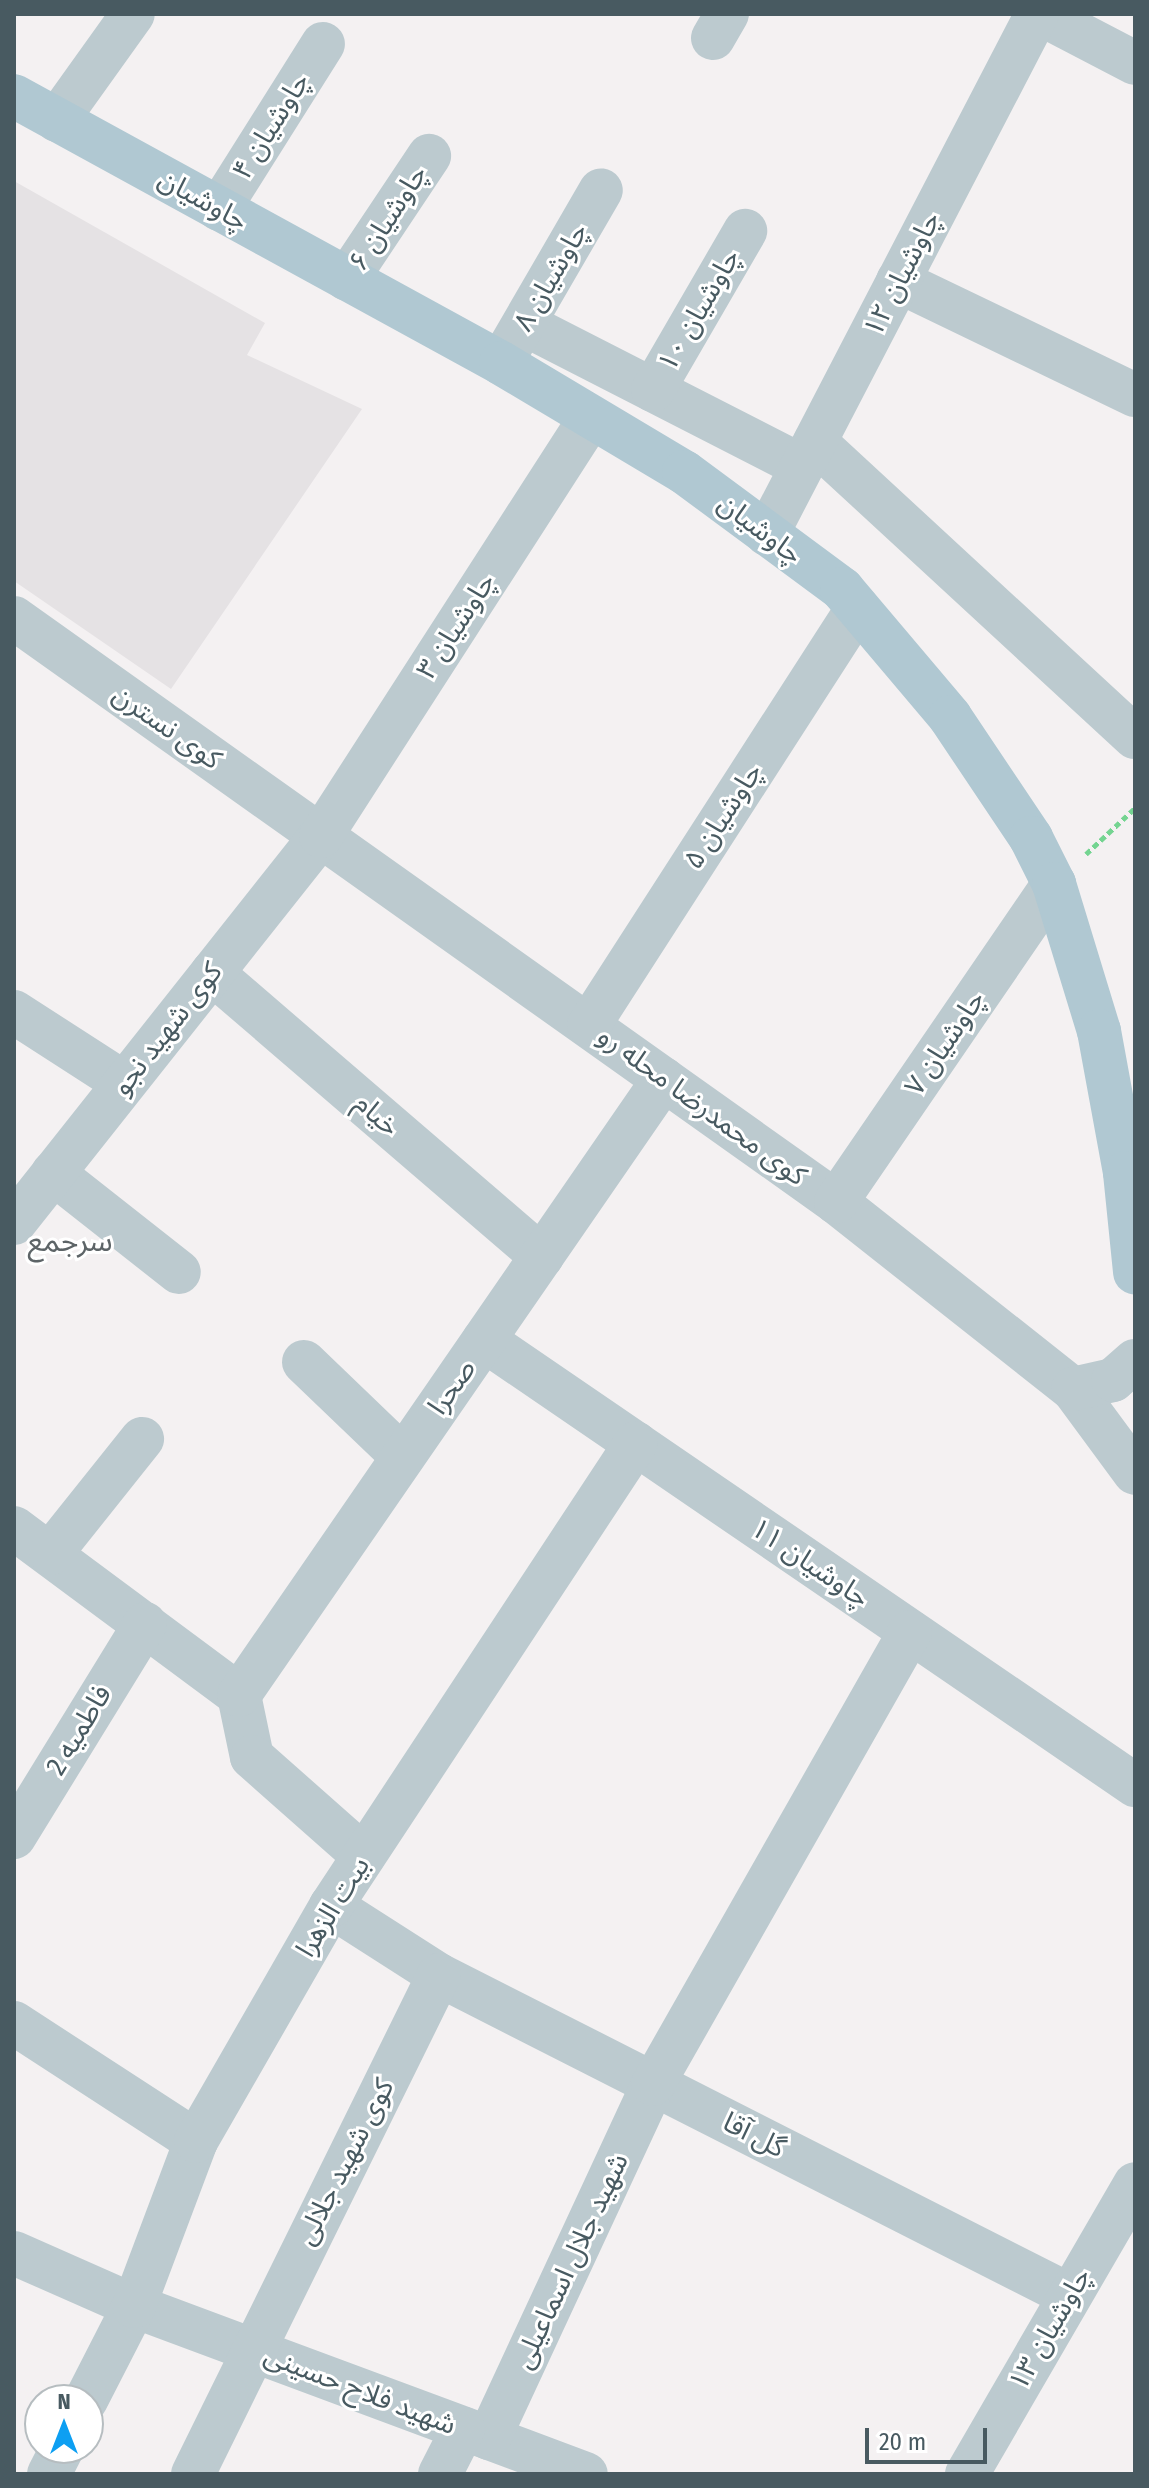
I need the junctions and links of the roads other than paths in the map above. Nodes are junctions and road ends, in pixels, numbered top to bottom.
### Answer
1 (133, 14) edge
2 (1039, 14) edge
3 (323, 44) dead end
4 (1135, 63) edge
5 (14, 96) edge
6 (57, 120) junction
7 (429, 156) dead end
8 (601, 190) dead end
9 (219, 209) junction
10 (745, 231) dead end
11 (347, 279) junction
12 (898, 281) junction
13 (524, 324) junction
14 (501, 363) junction
15 (653, 390) junction
16 (1135, 395) edge
17 (591, 417) junction
18 (808, 454) junction
19 (767, 534) junction
20 (858, 608) junction
21 (14, 618) edge
22 (1135, 737) edge
23 (321, 836) junction
24 (1054, 884) junction
25 (212, 973) junction
26 (14, 1012) edge
27 (589, 1025) junction
28 (664, 1079) junction
29 (124, 1083) junction
30 (53, 1173) junction
31 (836, 1202) junction
32 (18, 1211) edge
33 (542, 1257) junction
34 (179, 1272) dead end
35 (1135, 1272) edge
36 (484, 1340) junction
37 (1135, 1361) edge
38 (304, 1362) dead end
39 (1073, 1389) junction
40 (142, 1439) dead end
41 (636, 1443) junction
42 (403, 1457) junction
43 (1135, 1473) edge
44 (14, 1528) edge
45 (51, 1553) junction
46 (145, 1624) junction
47 (910, 1632) junction
48 (239, 1695) junction
49 (1135, 1785) edge
50 (14, 1837) edge
51 (364, 1856) junction
52 (331, 1906) junction
53 (439, 1975) junction
54 (14, 2023) edge
55 (653, 2084) junction
56 (196, 2141) junction
57 (1135, 2184) edge
58 (14, 2253) edge
59 (1069, 2295) junction
60 (134, 2306) junction
61 (250, 2348) junction
62 (94, 2384) edge
63 (476, 2433) junction
64 (193, 2474) edge
65 (440, 2474) edge
66 (586, 2474) edge
67 (967, 2474) edge

1 - 6 street
2 - 4 street
2 - 12 street, چاوشیان ۱۲
3 - 9 street, چاوشیان ۴
5 - 6 main road, چاوشیان
6 - 9 main road, چاوشیان
7 - 11 street, چاوشیان ۶
8 - 13 street, چاوشیان ۸
9 - 11 main road, چاوشیان
10 - 15 street, چاوشیان ۱۰
11 - 14 main road, چاوشیان
12 - 16 street
12 - 18 street, چاوشیان ۱۲
13 - 14 street, چاوشیان ۸
13 - 15 street
14 - 17 main road, چاوشیان
15 - 18 street
17 - 19 main road, چاوشیان
17 - 23 street, چاوشیان ۳
18 - 19 street, چاوشیان ۱۲
18 - 22 street
19 - 20 main road, چاوشیان
20 - 24 main road, چاوشیان
20 - 27 street, چاوشیان ۵
21 - 23 street, کوی نسترن
23 - 25 street, کوی شهید نجو
23 - 27 street, کوی محمدرضا محله رو
24 - 31 street, چاوشیان ۷
24 - 35 main road, چاوشیان
25 - 29 street, کوی شهید نجو
25 - 33 street, خیام
26 - 29 street
27 - 28 street, کوی محمدرضا محله رو
28 - 31 street, کوی محمدرضا محله رو
28 - 33 street, صحرا
29 - 30 street, کوی شهید نجو
30 - 32 street, کوی شهید نجو
30 - 34 street
31 - 39 street, کوی محمدرضا محله رو
33 - 36 street, صحرا
36 - 41 street, چاوشیان ۱۱
36 - 42 street, صحرا
37 - 39 street
38 - 42 street
39 - 43 street, کوی محمدرضا محله رو
40 - 45 street
41 - 47 street, چاوشیان ۱۱
41 - 51 street, بیت الزهرا
42 - 48 street, صحرا
44 - 45 street
45 - 46 street
46 - 48 street
46 - 50 street, فاطمیه 2
47 - 49 street, چاوشیان ۱۱
47 - 55 street, شهید جلال اسماعیلی
48 - 51 street
51 - 52 street, بیت الزهرا
52 - 53 street, گل آقا
52 - 56 street, بیت الزهرا
53 - 55 street, گل آقا
53 - 61 street, کوی شهید جلالی
54 - 56 street
55 - 59 street, گل آقا
55 - 63 street, شهید جلال اسماعیلی
56 - 60 street, بیت الزهرا
57 - 59 street, چاوشیان ۱۳
58 - 60 street, شهید فلاح حسینی
59 - 67 street, چاوشیان ۱۳
60 - 61 street, شهید فلاح حسینی
60 - 62 street, بیت الزهرا
61 - 63 street, شهید فلاح حسینی
61 - 64 street, کوی شهید جلالی
63 - 65 street, شهید جلال اسماعیلی
63 - 66 street, شهید فلاح حسینی

